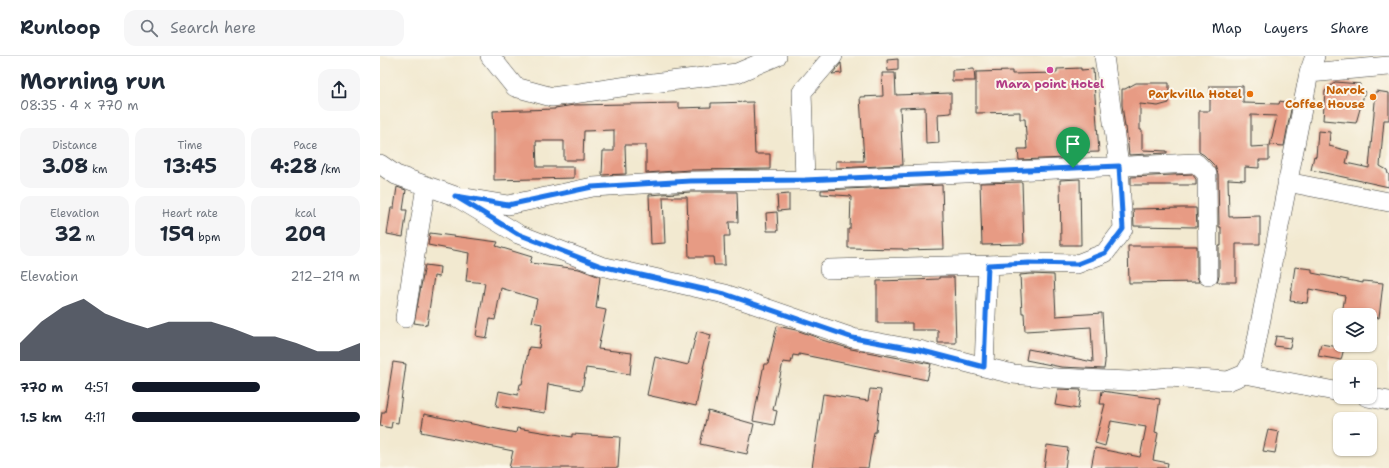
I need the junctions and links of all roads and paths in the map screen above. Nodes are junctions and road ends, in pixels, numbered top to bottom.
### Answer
1 (490, 56) edge
2 (777, 56) edge
3 (833, 56) edge
4 (1104, 56) edge
5 (1312, 65) edge
6 (1389, 66) edge
7 (380, 164) edge
8 (1119, 166) junction
9 (805, 180) junction
10 (1287, 182) junction
11 (426, 186) junction
12 (455, 196) junction
13 (1389, 202) edge
14 (988, 265) junction
15 (829, 269) dead end
16 (1208, 276) dead end
17 (405, 318) dead end
18 (984, 367) junction
19 (1245, 374) junction
20 (1333, 391) edge
21 (1377, 399) edge
22 (1389, 401) edge

1 - 2 street
3 - 9 street
4 - 8 street
5 - 6 street
5 - 10 street
7 - 11 street
8 - 9 street
8 - 14 street
8 - 16 street
9 - 12 street
10 - 13 street
10 - 19 street
11 - 12 street
11 - 17 street
12 - 18 street
14 - 15 street
14 - 18 street
18 - 19 street
19 - 20 street
21 - 22 street

